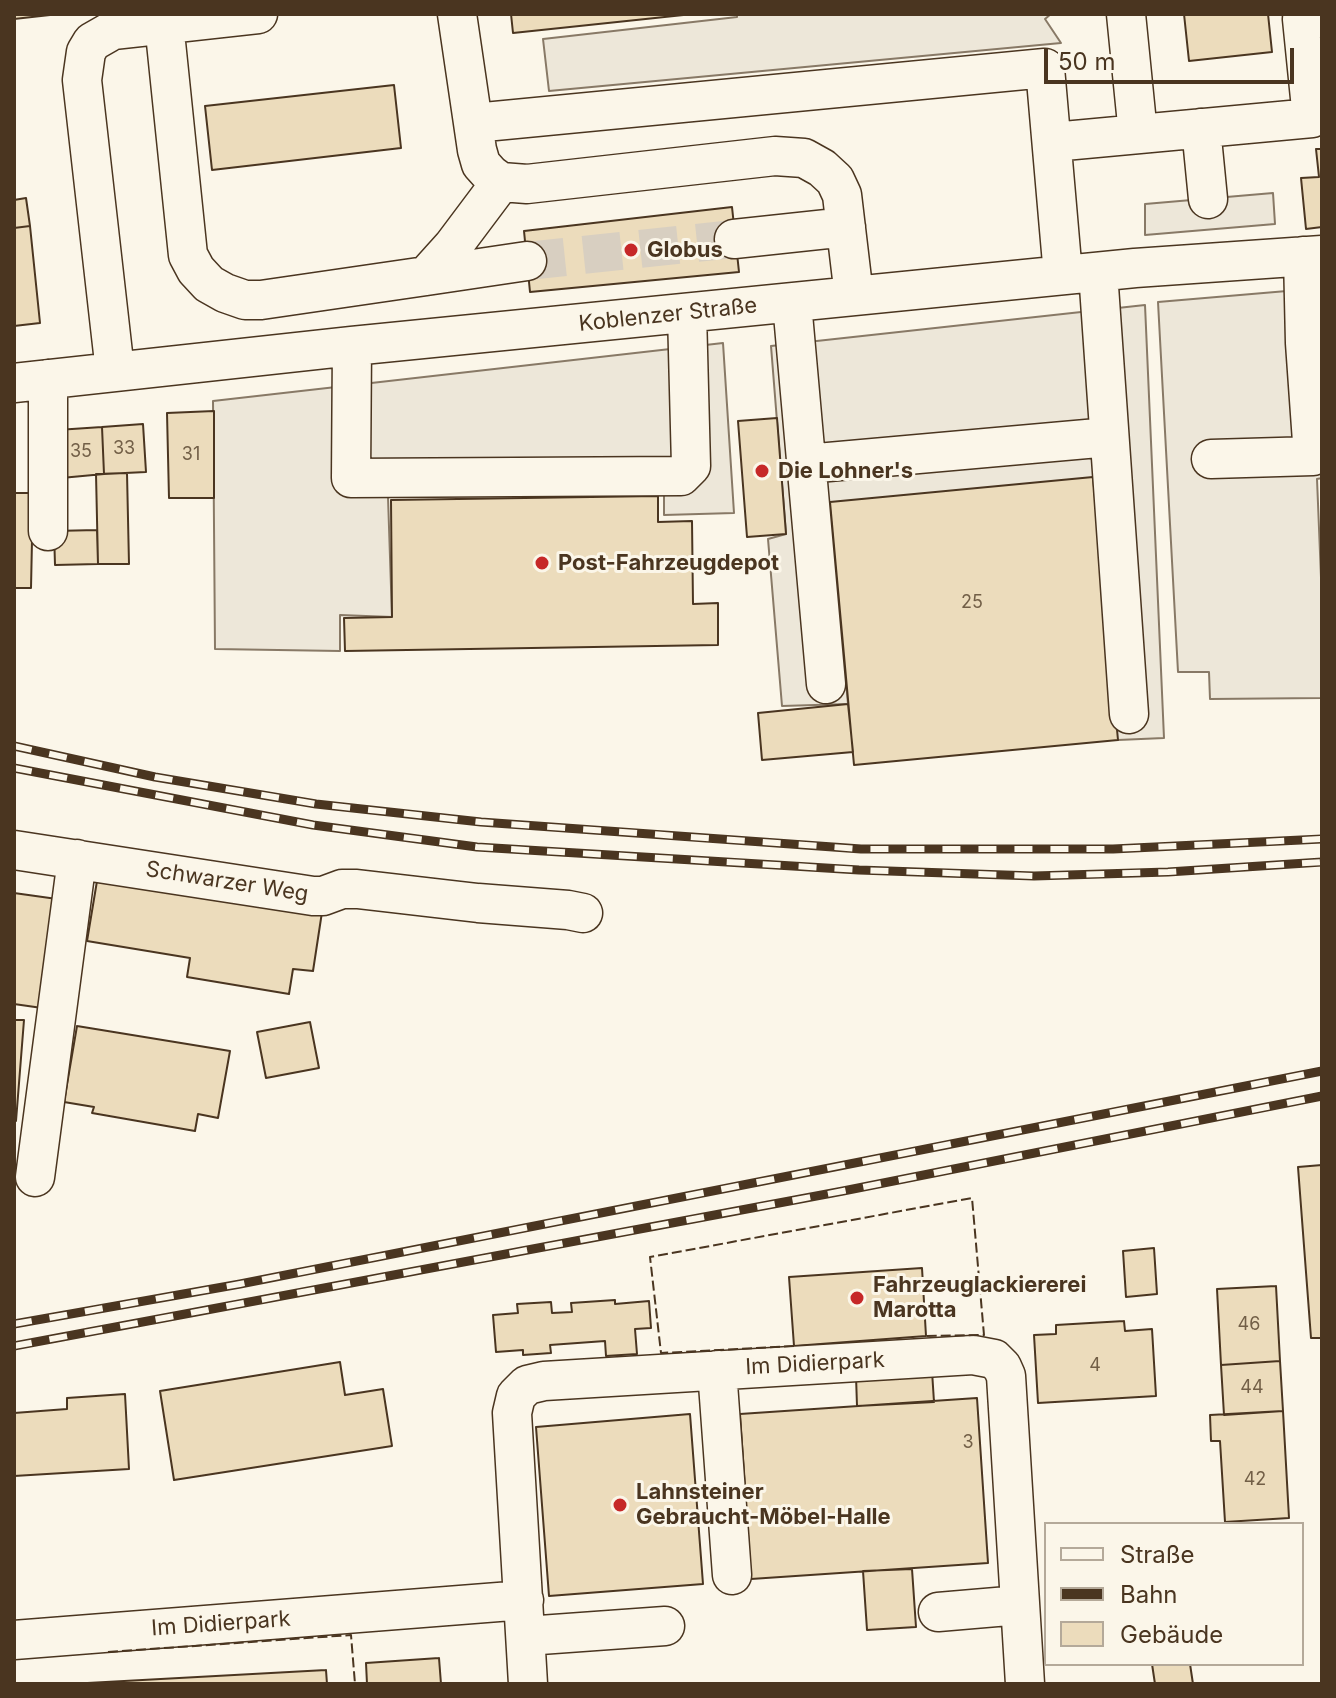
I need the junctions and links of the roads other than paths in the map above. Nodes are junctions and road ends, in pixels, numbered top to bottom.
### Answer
1 (258, 14) edge
2 (457, 14) edge
3 (1126, 14) edge
4 (1322, 18) edge
5 (185, 19) edge
6 (474, 123) junction
7 (1201, 128) junction
8 (1138, 134) junction
9 (1053, 142) junction
10 (501, 182) junction
11 (1208, 199) dead end
12 (846, 227) junction
13 (734, 239) tunnel mouth
14 (1312, 256) edge
15 (527, 261) tunnel mouth
16 (1081, 274) junction
17 (426, 276) junction
18 (854, 296) junction
19 (792, 303) junction
20 (687, 313) junction
21 (352, 346) junction
22 (115, 371) junction
23 (31, 381) edge
24 (1109, 437) junction
25 (1317, 456) edge
26 (1211, 459) dead end
27 (806, 464) junction
28 (48, 531) dead end
29 (826, 684) dead end
30 (1129, 714) dead end
31 (14, 850) edge
32 (77, 859) junction
33 (583, 913) dead end
34 (35, 1177) dead end
35 (717, 1370) junction
36 (732, 1575) dead end
37 (1020, 1605) junction
38 (938, 1612) dead end
39 (525, 1618) junction
40 (665, 1626) dead end
41 (14, 1640) edge
42 (528, 1684) edge
43 (1025, 1684) edge

1 - 5 street
2 - 6 street
3 - 8 street
4 - 7 street
5 - 17 street
5 - 22 street
6 - 9 street
6 - 10 street
7 - 8 street
7 - 11 street
8 - 9 street
9 - 16 street
10 - 12 street
10 - 17 street
12 - 13 street
12 - 18 street
14 - 16 street, Koblenzer Straße
14 - 25 street
15 - 17 street
16 - 18 street, Koblenzer Straße
16 - 24 street
18 - 19 street, Koblenzer Straße
19 - 20 street, Koblenzer Straße
19 - 27 street
20 - 21 street, Koblenzer Straße
20 - 21 street
21 - 22 street, Koblenzer Straße
22 - 23 street, Koblenzer Straße
23 - 28 street
24 - 27 street
24 - 30 street
25 - 26 street
27 - 29 street
31 - 32 street, Schwarzer Weg
32 - 33 street, Schwarzer Weg
32 - 34 street
35 - 36 street
35 - 37 street, Im Didierpark
35 - 39 street, Im Didierpark
37 - 38 street
37 - 43 street, Im Didierpark
39 - 40 street
39 - 41 street, Im Didierpark
39 - 42 street, Im Didierpark

